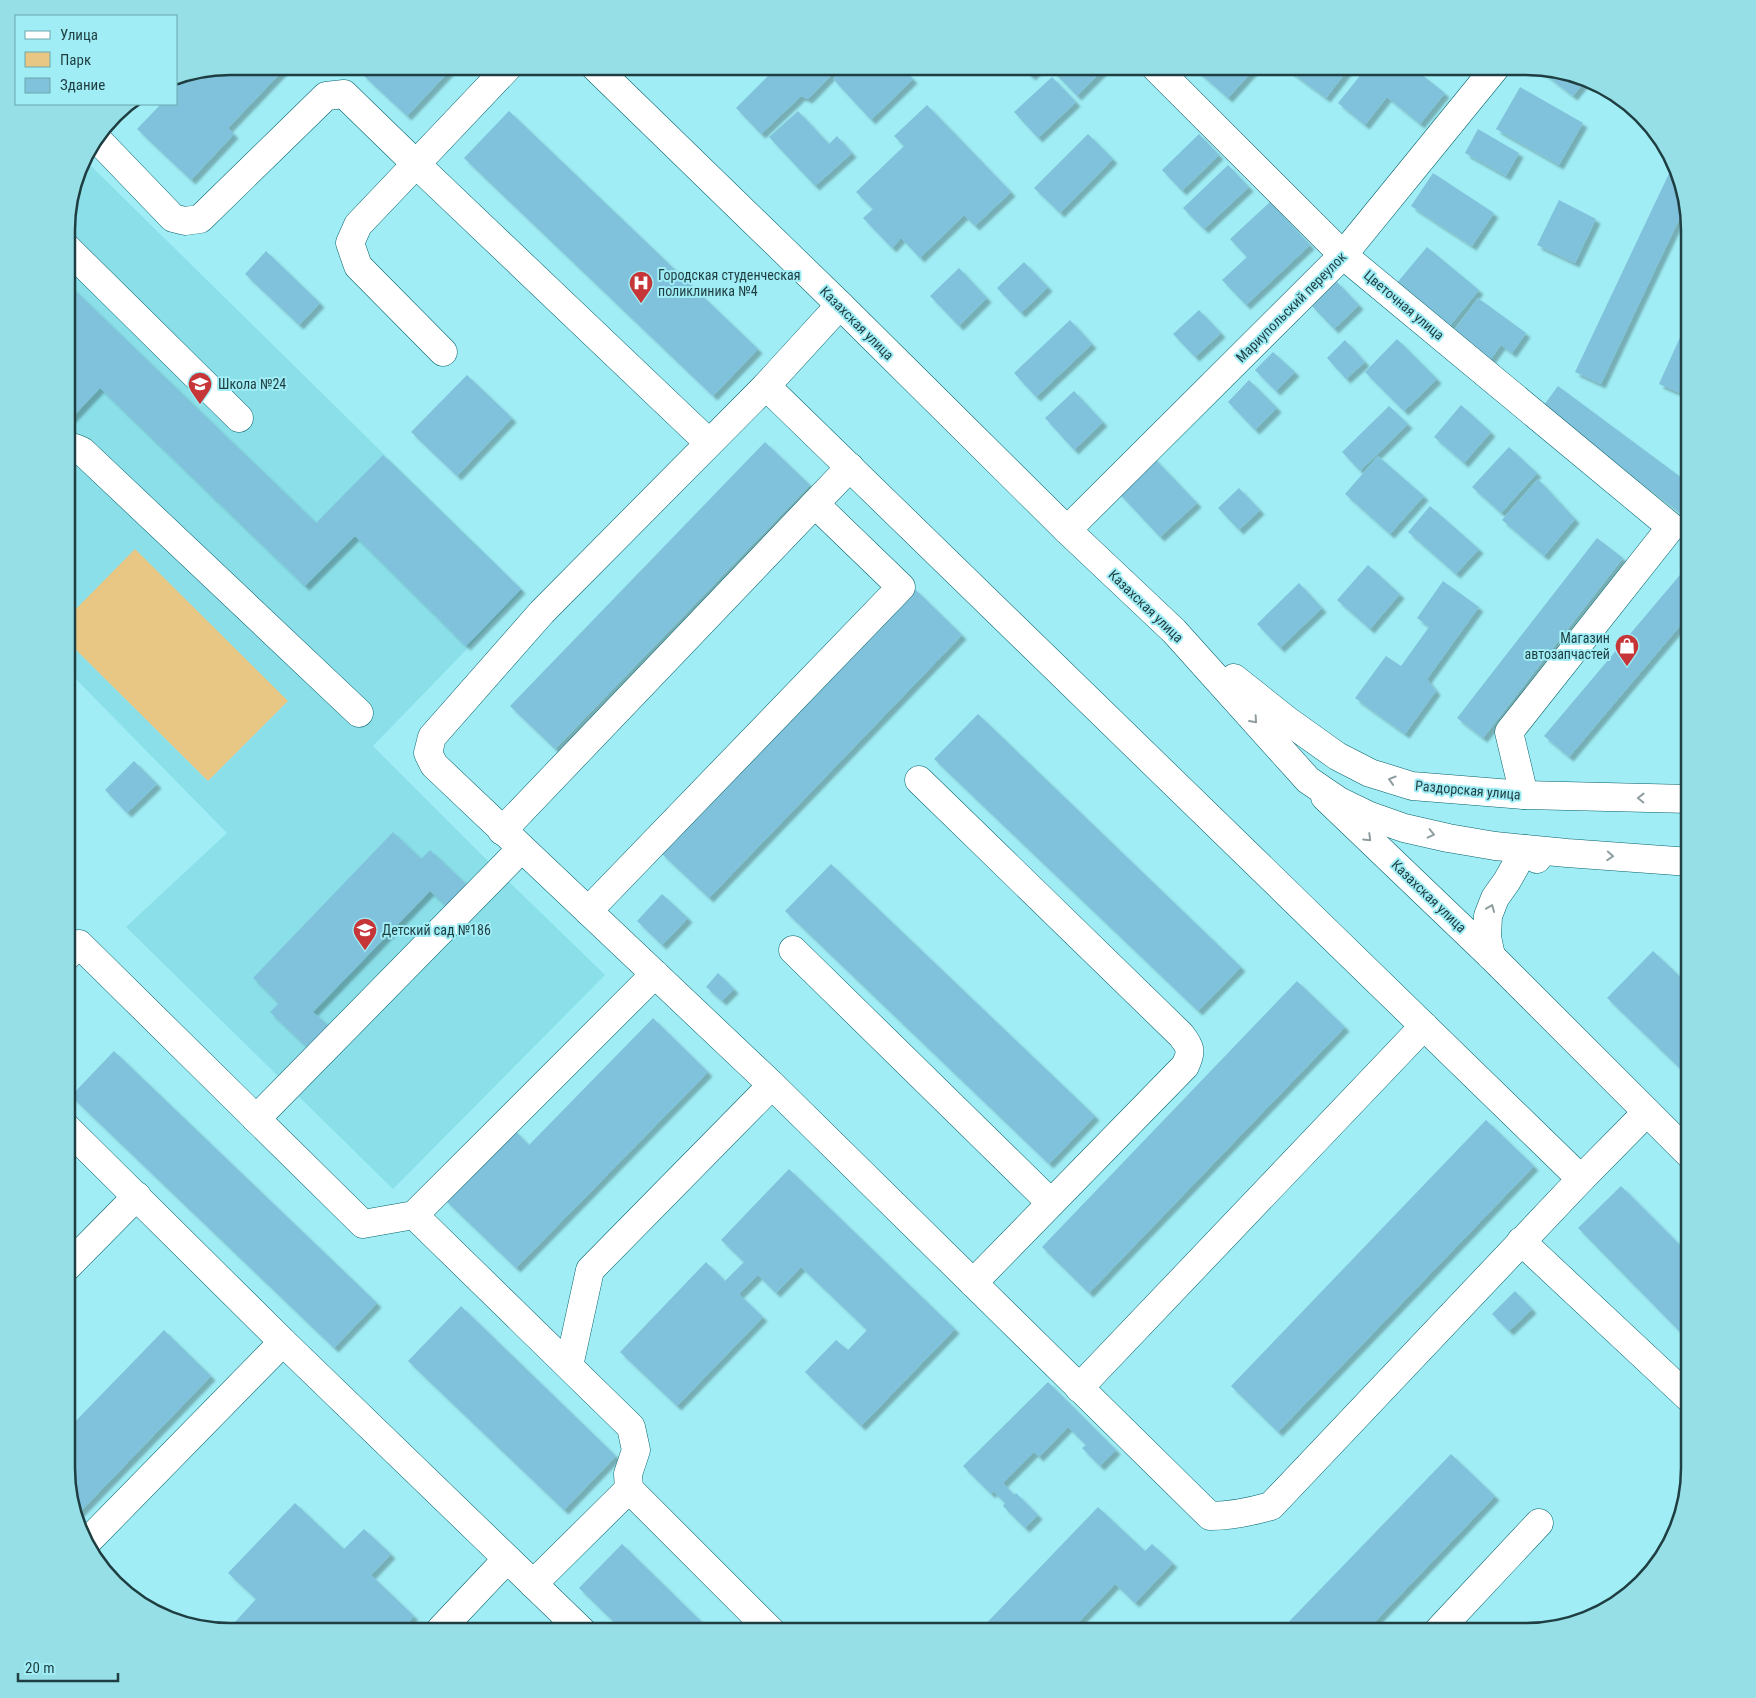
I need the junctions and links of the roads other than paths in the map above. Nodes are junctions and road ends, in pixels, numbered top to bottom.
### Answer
1 (500, 75) edge
2 (603, 75) edge
3 (1163, 75) edge
4 (1489, 75) edge
5 (101, 144) edge
6 (416, 164) junction
7 (1343, 255) junction
8 (75, 256) edge
9 (840, 305) junction
10 (443, 352) dead end
11 (766, 386) junction
12 (239, 418) dead end
13 (710, 443) junction
14 (75, 448) edge
15 (850, 467) junction
16 (815, 504) junction
17 (1066, 530) junction
18 (1174, 631) junction
19 (359, 712) dead end
20 (919, 780) dead end
21 (1308, 780) junction
22 (1524, 795) junction
23 (1681, 799) edge
24 (511, 840) junction
25 (1525, 849) junction
26 (1681, 861) edge
27 (588, 911) junction
28 (75, 948) edge
29 (793, 950) dead end
30 (1491, 956) junction
31 (655, 974) junction
32 (1424, 1026) junction
33 (772, 1085) junction
34 (1647, 1112) junction
35 (256, 1119) junction
36 (75, 1136) edge
37 (1681, 1145) edge
38 (1581, 1178) junction
39 (137, 1196) junction
40 (1051, 1203) junction
41 (414, 1214) junction
42 (1521, 1241) junction
43 (75, 1259) edge
44 (973, 1283) junction
45 (284, 1342) junction
46 (569, 1366) junction
47 (1079, 1388) junction
48 (1681, 1391) edge
49 (629, 1489) junction
50 (1540, 1524) dead end
51 (92, 1537) edge
52 (507, 1559) junction
53 (533, 1584) junction
54 (447, 1623) edge
55 (574, 1623) edge
56 (763, 1623) edge
57 (1449, 1623) edge

1 - 6 main road
2 - 9 main road, Казахская улица
3 - 7 main road, Цветочная улица
4 - 7 main road, Мариупольский переулок
5 - 6 main road
6 - 10 main road
6 - 13 main road
7 - 17 main road, Мариупольский переулок
7 - 22 main road, Цветочная улица
8 - 12 main road
9 - 11 main road
9 - 17 main road, Казахская улица
11 - 13 main road
11 - 15 main road
13 - 24 main road
14 - 19 main road
15 - 16 main road
15 - 32 main road
16 - 24 main road
16 - 27 main road
17 - 18 main road, Казахская улица
18 -> 21 main road, Казахская улица
22 -> 18 main road, Раздорская улица
20 - 40 main road
21 -> 25 main road
21 -> 30 main road, Казахская улица
23 -> 22 main road, Раздорская улица
24 - 27 main road
24 - 35 main road
25 -> 26 main road
30 -> 25 main road
27 - 31 main road
28 - 35 main road
29 - 40 main road
30 - 34 main road, Казахская улица
31 - 33 main road
31 - 41 main road
32 - 38 main road
32 - 47 main road
33 - 44 main road
33 - 46 main road
34 - 37 main road, Казахская улица
34 - 38 main road
35 - 41 main road
36 - 39 main road
38 - 42 main road
39 - 43 main road
39 - 45 main road
40 - 44 main road
41 - 46 main road
42 - 47 main road
42 - 48 main road
44 - 47 main road
45 - 51 main road
45 - 52 main road
46 - 49 main road
49 - 53 main road
49 - 56 main road
50 - 57 main road
52 - 53 main road
52 - 54 main road
53 - 55 main road

